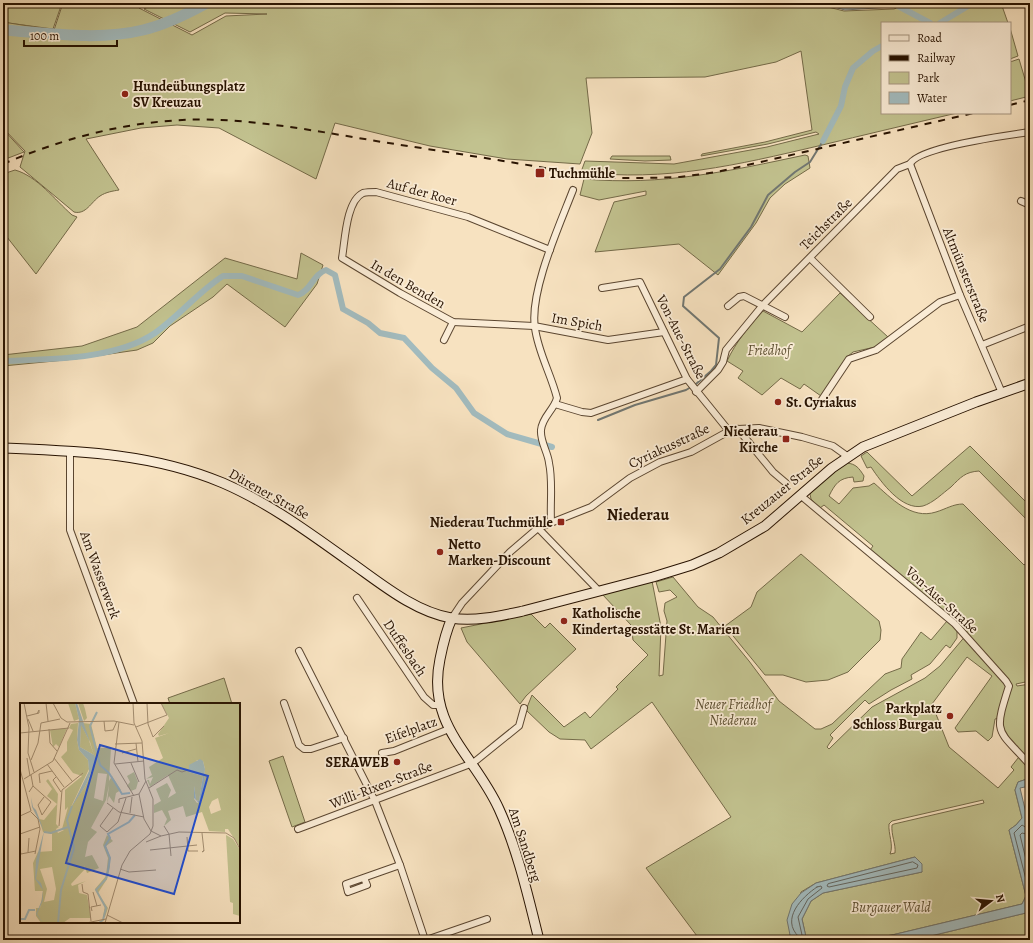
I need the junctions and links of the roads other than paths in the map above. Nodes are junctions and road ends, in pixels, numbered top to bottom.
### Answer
1 (1030, 132) edge
2 (910, 164) junction
3 (573, 190) dead end
4 (1021, 201) dead end
5 (1030, 205) edge
6 (550, 250) junction
7 (810, 258) junction
8 (352, 265) joint
9 (602, 288) dead end
10 (960, 294) junction
11 (728, 306) dead end
12 (762, 306) junction
13 (870, 316) dead end
14 (785, 317) dead end
15 (453, 322) junction
16 (534, 326) junction
17 (1030, 326) edge
18 (664, 332) junction
19 (444, 340) dead end
20 (982, 346) junction
21 (1030, 382) edge
22 (692, 386) junction
23 (1002, 393) junction
24 (821, 401) dead end
25 (556, 404) junction
26 (738, 429) junction
27 (729, 431) junction
28 (3, 448) edge
29 (70, 450) junction
30 (847, 456) junction
31 (786, 483) dead end
32 (800, 495) junction
33 (550, 521) junction
34 (538, 528) junction
35 (599, 591) junction
36 (357, 598) dead end
37 (452, 618) junction
38 (299, 651) dead end
39 (134, 703) edge
40 (284, 703) dead end
41 (439, 705) junction
42 (524, 708) dead end
43 (449, 729) junction
44 (344, 738) junction
45 (382, 753) dead end
46 (473, 763) junction
47 (1030, 765) edge
48 (375, 801) junction
49 (298, 829) dead end
50 (400, 865) junction
51 (364, 878) dead end
52 (487, 919) dead end
53 (425, 940) edge
54 (539, 940) edge

1 - 2 street, Teichstraße
2 - 7 street, Teichstraße
2 - 10 street, Altmünsterstraße
3 - 6 street
4 - 5 street
6 - 8 street, Auf der Roer
6 - 16 street
7 - 12 street, Teichstraße
7 - 13 street
8 - 15 street, In den Benden
9 - 18 street, Von-Aue-Straße
10 - 20 street, Altmünsterstraße
10 - 24 street
11 - 12 street
12 - 14 street
12 - 22 street, Teichstraße
15 - 16 street, In den Benden
15 - 19 street, In den Benden
16 - 18 street, Im Spich
16 - 25 street
17 - 20 street
18 - 22 street, Von-Aue-Straße
20 - 23 street, Altmünsterstraße
21 - 23 main road, Kreuzauer Straße
22 - 25 street, Teichstraße
22 - 27 street, Von-Aue-Straße
23 - 30 main road, Kreuzauer Straße
25 - 33 street
26 - 27 street, Cyriakusstraße
26 - 30 street, Cyriakusstraße
26 - 31 street
27 - 33 street, Cyriakusstraße
28 - 29 main road, Dürener Straße
29 - 37 main road, Dürener Straße
29 - 39 street, Am Wasserwerk
30 - 32 main road, Kreuzauer Straße
32 - 35 main road, Kreuzauer Straße
32 - 47 street, Von-Aue-Straße
33 - 34 street, Cyriakusstraße
34 - 35 street
34 - 37 street, Cyriakusstraße
35 - 37 main road, Kreuzauer Straße
36 - 41 street, Duffesbach
37 - 41 main road, Am Sandberg
38 - 44 street
40 - 44 street
41 - 43 main road, Am Sandberg
42 - 46 street
43 - 45 street, Eifelplatz
43 - 46 main road, Am Sandberg
44 - 48 street
46 - 48 street, Willi-Rixen-Straße
46 - 54 main road, Am Sandberg
48 - 49 street, Willi-Rixen-Straße
48 - 50 street
50 - 51 street
50 - 53 street
52 - 53 street

